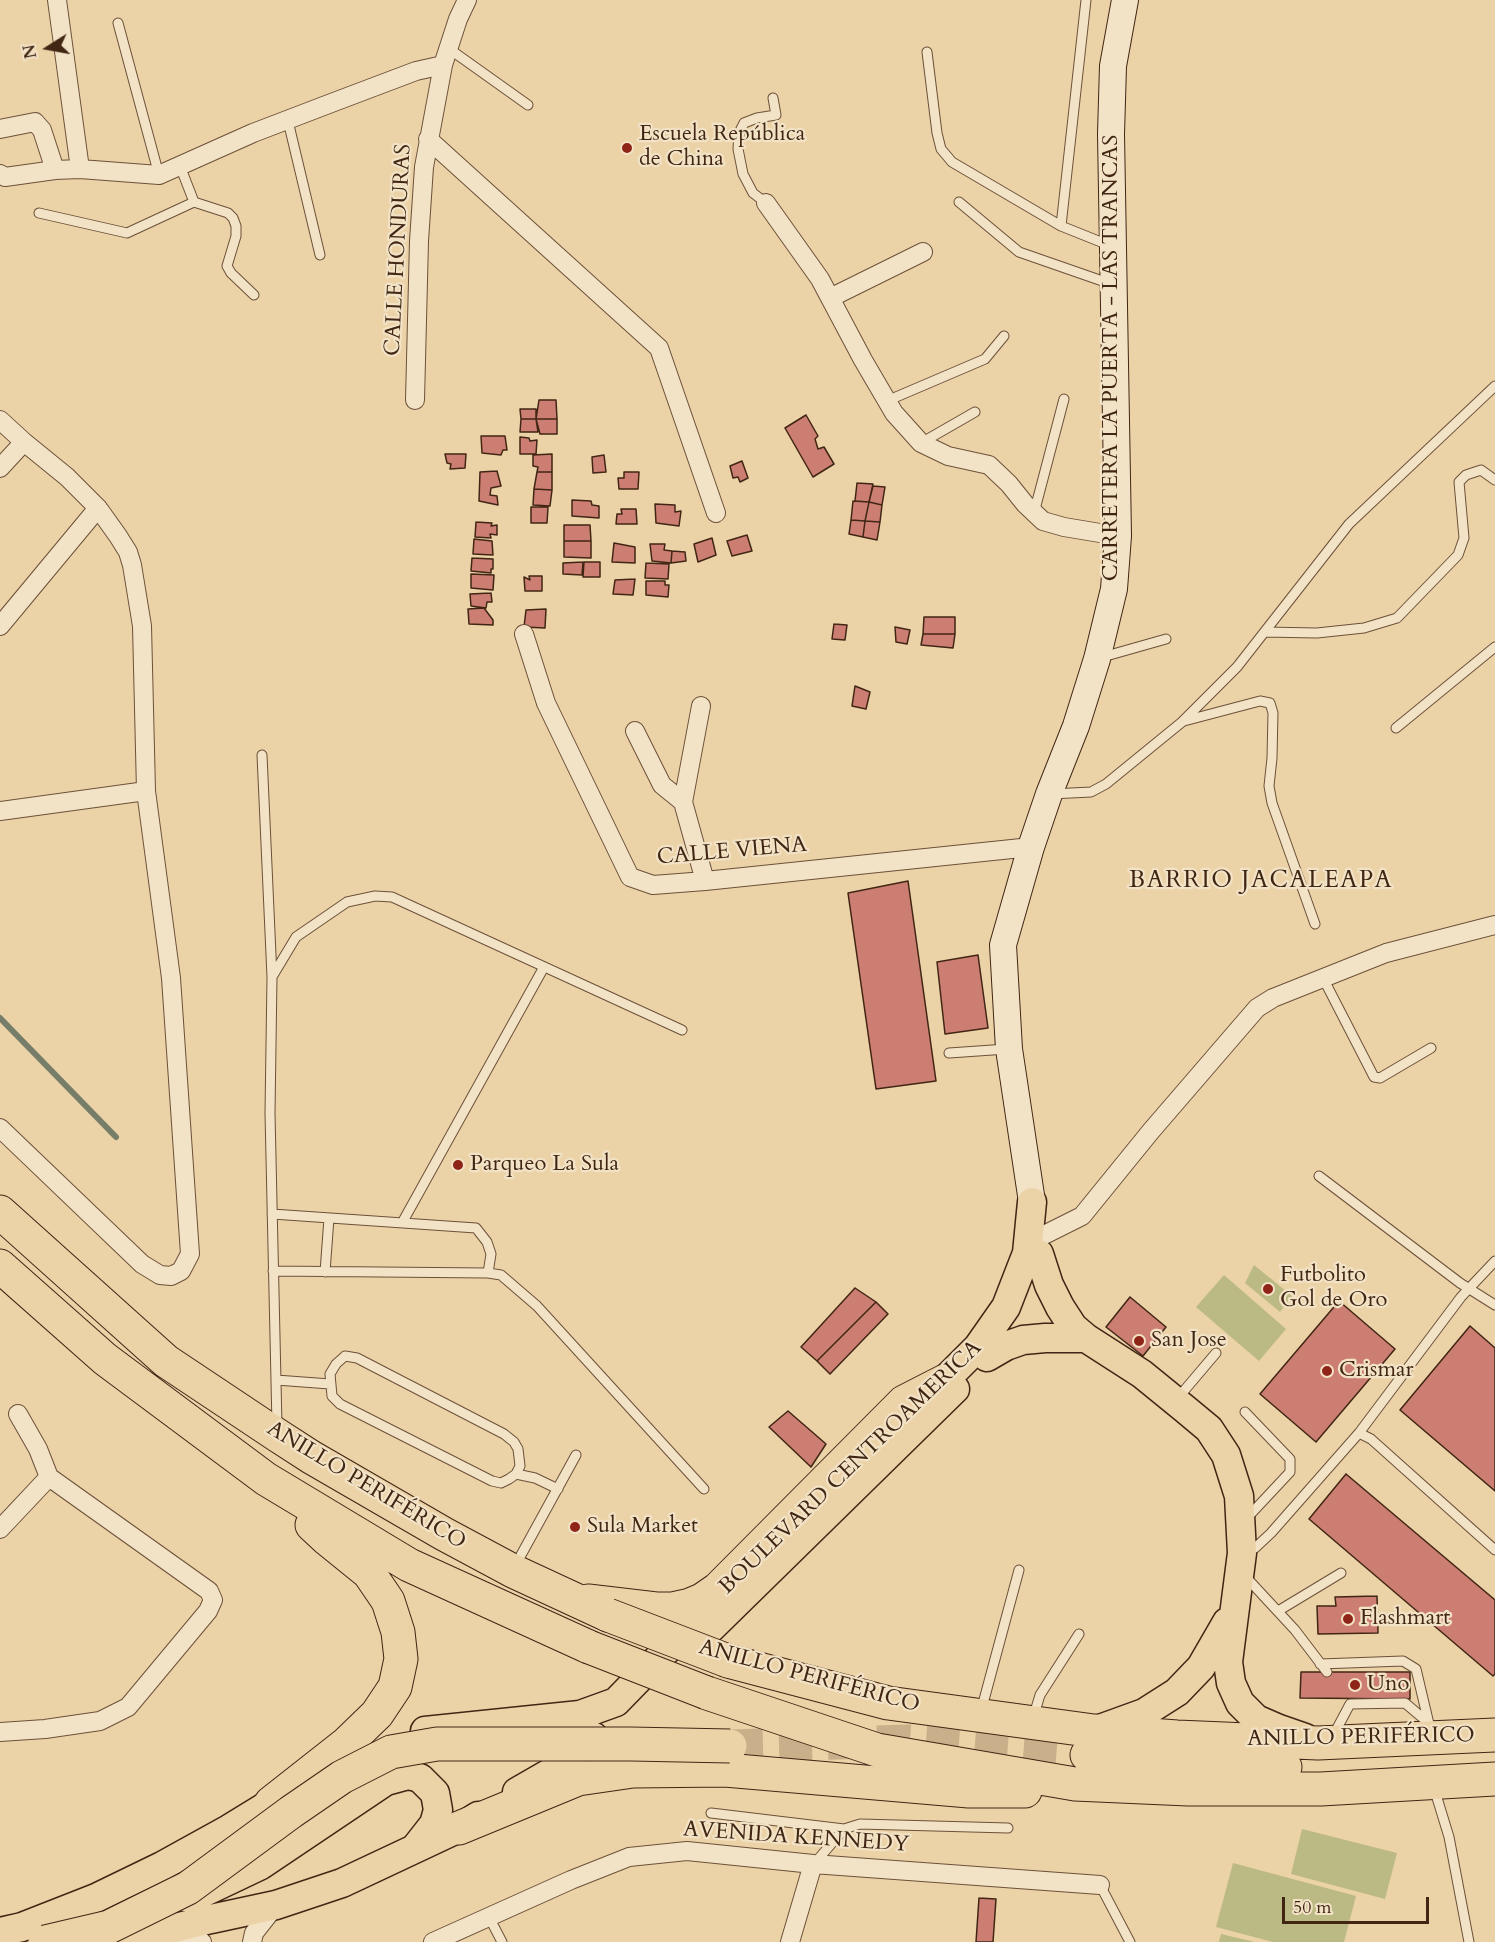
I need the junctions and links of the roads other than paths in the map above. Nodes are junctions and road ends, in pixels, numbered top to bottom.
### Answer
1 (57, 0) edge
2 (467, 0) edge
3 (1086, 0) edge
4 (1125, 0) edge
5 (118, 23) dead end
6 (927, 52) dead end
7 (445, 56) junction
8 (773, 98) dead end
9 (528, 105) dead end
10 (288, 121) junction
11 (0, 129) edge
12 (428, 139) junction
13 (180, 166) junction
14 (55, 170) junction
15 (80, 170) junction
16 (0, 174) edge
17 (159, 176) junction
18 (194, 202) junction
19 (959, 202) dead end
20 (766, 203) joint
21 (39, 213) dead end
22 (1061, 226) junction
23 (1113, 247) junction
24 (923, 252) dead end
25 (320, 255) dead end
26 (1114, 285) junction
27 (254, 295) dead end
28 (830, 298) junction
29 (1004, 336) dead end
30 (1495, 386) edge
31 (1064, 399) dead end
32 (416, 400) dead end
33 (887, 402) junction
34 (975, 412) dead end
35 (0, 420) edge
36 (24, 442) junction
37 (921, 443) junction
38 (0, 468) edge
39 (1495, 480) edge
40 (98, 508) junction
41 (716, 513) dead end
42 (1034, 513) junction
43 (1118, 536) junction
44 (0, 626) edge
45 (1265, 632) junction
46 (524, 634) dead end
47 (1166, 639) dead end
48 (1495, 647) edge
49 (1097, 659) junction
50 (701, 706) dead end
51 (1182, 722) junction
52 (1396, 728) dead end
53 (635, 731) dead end
54 (262, 755) dead end
55 (146, 791) junction
56 (1049, 794) junction
57 (682, 802) junction
58 (0, 811) edge
59 (1031, 846) junction
60 (705, 882) junction
61 (1315, 924) dead end
62 (1495, 925) edge
63 (544, 967) junction
64 (272, 977) junction
65 (1323, 978) junction
66 (682, 1030) dead end
67 (1431, 1048) dead end
68 (1009, 1049) junction
69 (950, 1053) dead end
70 (0, 1128) edge
71 (1319, 1176) dead end
72 (1032, 1202) junction
73 (0, 1212) edge
74 (272, 1214) junction
75 (329, 1218) junction
76 (402, 1223) junction
77 (1038, 1246) junction
78 (1495, 1261) edge
79 (0, 1266) edge
80 (273, 1271) junction
81 (325, 1272) junction
82 (488, 1273) junction
83 (0, 1283) edge
84 (1470, 1290) junction
85 (1495, 1305) edge
86 (52, 1312) junction
87 (1086, 1338) junction
88 (1216, 1353) dead end
89 (987, 1357) junction
90 (276, 1380) junction
91 (945, 1381) junction
92 (330, 1384) junction
93 (1176, 1401) junction
94 (1245, 1412) dead end
95 (18, 1414) dead end
96 (1359, 1433) junction
97 (277, 1435) junction
98 (576, 1455) dead end
99 (516, 1474) junction
100 (49, 1477) junction
101 (266, 1479) junction
102 (558, 1489) junction
103 (704, 1489) dead end
104 (1241, 1524) junction
105 (0, 1529) edge
106 (1495, 1550) edge
107 (1241, 1563) junction
108 (1019, 1570) dead end
109 (513, 1571) junction
110 (1341, 1573) dead end
111 (570, 1599) junction
112 (1235, 1607) junction
113 (1278, 1611) junction
114 (1079, 1634) dead end
115 (1320, 1664) junction
116 (1327, 1672) dead end
117 (979, 1716) junction
118 (1032, 1724) junction
119 (1437, 1731) junction
120 (0, 1732) edge
121 (1495, 1736) edge
122 (1324, 1743) junction
123 (730, 1746) tunnel mouth
124 (1495, 1749) edge
125 (1085, 1757) junction
126 (1495, 1779) edge
127 (1432, 1783) junction
128 (271, 1803) junction
129 (711, 1813) dead end
130 (459, 1828) junction
131 (1008, 1828) dead end
132 (844, 1829) junction
133 (416, 1847) junction
134 (813, 1864) junction
135 (1100, 1885) joint
136 (276, 1905) junction
137 (489, 1917) junction
138 (15, 1932) edge
139 (141, 1938) edge
140 (202, 1942) edge
141 (252, 1942) edge
142 (433, 1942) edge
143 (502, 1942) edge
144 (790, 1942) edge
145 (1130, 1942) edge
146 (1469, 1942) edge

1 - 15 street
2 - 7 street, CALLE HONDURAS
3 - 22 lane
4 - 23 street, CARRETERA LA PUERTA - LAS TRANCAS
5 - 17 lane
6 - 22 lane
7 - 9 lane
7 - 10 street
7 - 12 street, CALLE HONDURAS
8 - 20 lane
10 - 13 street
10 - 25 lane
11 - 14 street
12 - 32 street, CALLE HONDURAS
12 - 41 street
13 - 17 street
13 - 18 lane
14 - 15 street
14 - 16 street
15 - 17 street
18 - 21 lane
18 - 27 lane
19 - 26 lane
20 - 28 street
22 - 23 lane
23 - 26 street, CARRETERA LA PUERTA - LAS TRANCAS
24 - 28 street
26 - 43 street, CARRETERA LA PUERTA - LAS TRANCAS
28 - 33 street
29 - 33 lane
30 - 45 lane
31 - 42 lane
33 - 37 street
34 - 37 lane
35 - 36 street
36 - 38 street
36 - 40 street
37 - 42 street
39 - 45 lane
40 - 44 street
40 - 55 street
42 - 43 street
43 - 49 street, CARRETERA LA PUERTA - LAS TRANCAS
45 - 51 lane
46 - 60 street, CALLE VIENA
47 - 49 lane
48 - 52 lane
49 - 56 street, CARRETERA LA PUERTA - LAS TRANCAS
50 - 57 street
51 - 56 lane
51 - 61 lane
53 - 57 street
54 - 64 lane
55 - 58 street
55 - 70 street
56 - 59 street, CARRETERA LA PUERTA - LAS TRANCAS
57 - 60 street
59 - 60 street, CALLE VIENA
59 - 68 street, CARRETERA LA PUERTA - LAS TRANCAS
62 - 65 street
63 - 64 lane
63 - 66 lane
63 - 76 lane
64 - 74 lane
65 - 67 lane
65 - 77 street
68 - 69 lane
68 - 72 street, CARRETERA LA PUERTA - LAS TRANCAS
71 - 84 lane
72 - 77 main road, BOULEVARD CENTROAMERICA
72 - 91 main road, BOULEVARD CENTROAMERICA
73 - 97 highway, ANILLO PERIFÉRICO
74 - 75 lane
74 - 80 lane
75 - 76 lane
75 - 81 lane
76 - 82 lane
77 - 87 main road
77 - 89 main road, BOULEVARD CENTROAMERICA
78 - 84 lane
79 - 86 highway, ANILLO PERIFÉRICO
80 - 81 lane
80 - 90 lane
81 - 82 lane
82 - 103 lane
83 - 86 street
84 - 85 lane
84 - 96 lane
86 - 101 highway, ANILLO PERIFÉRICO
87 - 89 main road
87 - 93 main road
88 - 93 lane
89 - 130 main road, BOULEVARD CENTROAMERICA
90 - 92 lane
90 - 97 lane
91 - 111 highway
91 - 128 main road, BOULEVARD CENTROAMERICA
92 - 99 lane
92 - 99 lane
93 - 104 main road
94 - 104 lane
95 - 100 street
96 - 106 lane
96 - 107 lane
97 - 109 highway, ANILLO PERIFÉRICO
98 - 102 lane
99 - 102 lane
100 - 105 street
100 - 120 street
101 - 125 highway, ANILLO PERIFÉRICO, bridge
101 - 128 highway
102 - 109 lane
104 - 107 main road
107 - 112 main road
107 - 113 lane
108 - 117 lane
109 - 111 highway, ANILLO PERIFÉRICO
110 - 113 lane
111 - 117 highway, ANILLO PERIFÉRICO, bridge
112 - 122 main road
112 - 125 main road
113 - 115 lane
114 - 118 lane
115 - 116 lane
115 - 119 lane
117 - 118 highway, ANILLO PERIFÉRICO
118 - 125 highway, ANILLO PERIFÉRICO
119 - 121 highway, ANILLO PERIFÉRICO
119 - 122 highway, ANILLO PERIFÉRICO
119 - 122 lane
122 - 125 highway, ANILLO PERIFÉRICO
123 - 138 highway, bridge
124 - 125 highway
125 - 127 highway, ANILLO PERIFÉRICO
125 - 130 highway
126 - 127 highway, ANILLO PERIFÉRICO
127 - 146 lane
128 - 138 main road, BOULEVARD CENTROAMERICA
129 - 132 lane
130 - 133 main road, BOULEVARD CENTROAMERICA
131 - 132 lane
132 - 134 lane
133 - 136 main road, BOULEVARD CENTROAMERICA
133 - 138 main road
134 - 135 street, AVENIDA KENNEDY
134 - 137 street, AVENIDA KENNEDY
134 - 144 street
135 - 145 lane
136 - 139 main road, BOULEVARD CENTROAMERICA
136 - 141 street
137 - 142 street, AVENIDA KENNEDY
137 - 143 lane
139 - 140 street

